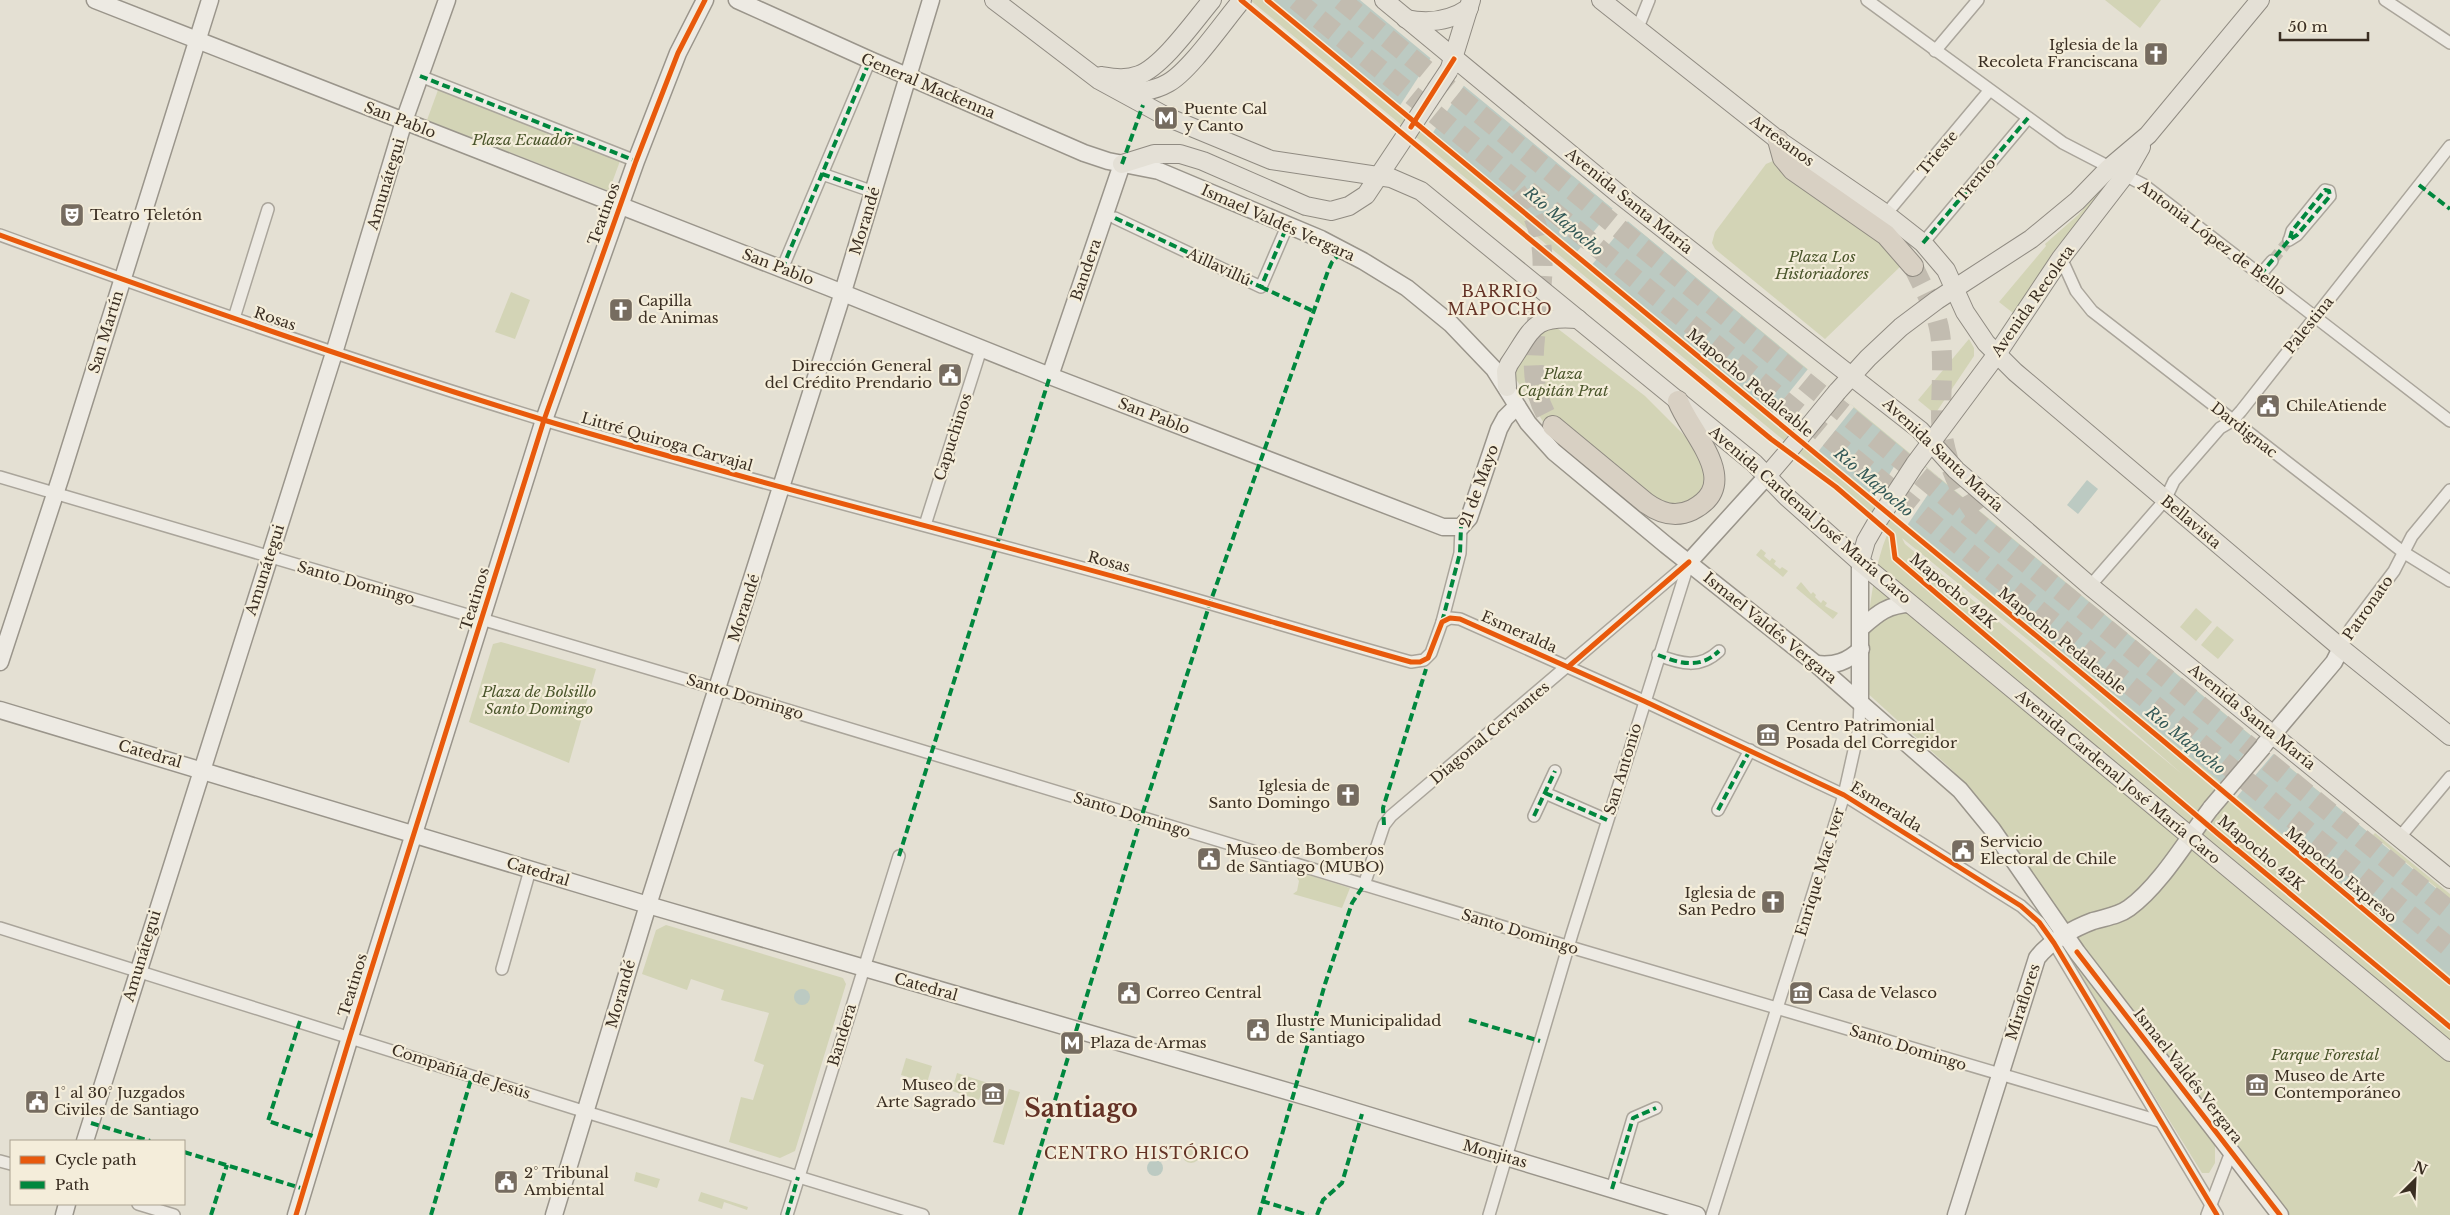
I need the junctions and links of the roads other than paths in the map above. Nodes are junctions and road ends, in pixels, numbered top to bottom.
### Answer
1 (95, 0) edge
2 (210, 0) edge
3 (447, 0) edge
4 (704, 0) edge
5 (931, 0) edge
6 (994, 0) edge
7 (1212, 0) edge
8 (1242, 0) edge
9 (1384, 0) edge
10 (1601, 0) edge
11 (1649, 0) edge
12 (1866, 0) edge
13 (1978, 0) edge
14 (2260, 0) edge
15 (2384, 0) edge
16 (739, 1) edge
17 (1470, 4) edge
18 (1406, 18) junction
19 (1637, 30) junction
20 (197, 40) junction
21 (2450, 43) edge
22 (1935, 51) junction
23 (870, 60) junction
24 (1451, 65) junction
25 (1086, 70) junction
26 (420, 76) junction
27 (908, 77) junction
28 (1112, 88) junction
29 (1989, 91) junction
30 (2028, 118) junction
31 (404, 121) junction
32 (1778, 140) junction
33 (2450, 146) edge
34 (636, 161) junction
35 (1122, 164) junction
36 (2117, 172) junction
37 (822, 174) junction
38 (1380, 176) junction
39 (874, 192) junction
40 (620, 205) junction
41 (268, 209) dead end
42 (1886, 214) junction
43 (1115, 218) dead end
44 (1288, 224) junction
45 (0, 234) edge
46 (1923, 243) junction
47 (2061, 258) junction
48 (2272, 261) tunnel mouth
49 (1913, 266) tunnel mouth
50 (782, 269) junction
51 (2260, 275) junction
52 (123, 279) junction
53 (1955, 288) junction
54 (843, 293) junction
55 (234, 318) junction
56 (2315, 318) junction
57 (1578, 319) junction
58 (982, 348) junction
59 (334, 353) junction
60 (1997, 354) junction
61 (1852, 375) junction
62 (1050, 376) junction
63 (1507, 387) junction
64 (1678, 402) junction
65 (1517, 406) junction
66 (544, 420) junction
67 (2232, 421) junction
68 (2450, 421) edge
69 (1553, 426) tunnel mouth
70 (1931, 442) junction
71 (1767, 476) junction
72 (0, 477) edge
73 (782, 488) junction
74 (2450, 490) edge
75 (56, 493) junction
76 (2166, 500) junction
77 (1877, 522) joint
78 (925, 526) junction
79 (1461, 527) junction
80 (2404, 552) junction
81 (269, 558) junction
82 (1689, 562) junction
83 (1860, 562) junction
84 (2450, 581) edge
85 (2090, 586) junction
86 (1910, 604) junction
87 (481, 620) junction
88 (1442, 622) junction
89 (1861, 628) junction
90 (2341, 648) junction
91 (1861, 649) junction
92 (1719, 651) dead end
93 (1658, 655) junction
94 (1428, 658) joint
95 (0, 662) edge
96 (1816, 664) junction
97 (1568, 667) junction
98 (718, 689) junction
99 (1644, 701) junction
100 (1860, 702) junction
101 (0, 710) edge
102 (2450, 736) edge
103 (2268, 740) junction
104 (1750, 750) junction
105 (202, 769) junction
106 (1555, 771) dead end
107 (2450, 777) edge
108 (1545, 793) junction
109 (1844, 795) junction
110 (2211, 808) joint
111 (1718, 810) dead end
112 (1534, 816) dead end
113 (1607, 820) junction
114 (414, 834) junction
115 (2190, 836) junction
116 (2399, 838) junction
117 (899, 856) dead end
118 (530, 870) junction
119 (2450, 879) edge
120 (1364, 885) junction
121 (648, 905) junction
122 (0, 928) edge
123 (2060, 939) junction
124 (1568, 946) junction
125 (863, 968) junction
126 (502, 970) dead end
127 (138, 971) junction
128 (1777, 1008) junction
129 (350, 1037) junction
130 (2450, 1052) edge
131 (2000, 1075) junction
132 (1293, 1093) joint
133 (1656, 1108) dead end
134 (586, 1112) junction
135 (2160, 1121) junction
136 (85, 1140) edge
137 (2231, 1152) junction
138 (1506, 1157) junction
139 (798, 1177) junction
140 (1612, 1189) junction
141 (141, 1205) edge
142 (2209, 1210) edge
143 (174, 1215) edge
144 (296, 1215) edge
145 (554, 1215) edge
146 (787, 1215) edge
147 (923, 1215) edge
148 (1489, 1215) edge
149 (1697, 1215) edge
150 (1712, 1215) edge
151 (1956, 1215) edge
152 (2217, 1215) edge
153 (2280, 1215) edge

1 - 20 main road, San Pablo
2 - 20 main road, San Martín
3 - 26 main road, Amunátegui
4 - 34 main road, Teatinos
5 - 27 main road, Morandé
6 - 25 main road, Avenida Cardenal José María Caro
7 - 25 main road
8 - 28 main road
9 - 18 main road, Avenida Santa María
10 - 19 main road, Artesanos
11 - 19 street
12 - 22 street, Antonia López de Bello
13 - 22 street
14 - 36 main road, Avenida Recoleta
15 - 21 street
16 - 23 main road, General Mackenna
17 - 18 main road
17 - 24 main road
18 - 24 main road, Avenida Santa María
19 - 32 main road, Artesanos
20 - 31 main road, San Pablo
20 - 52 main road, San Martín
22 - 29 street, Antonia López de Bello
23 - 27 main road, General Mackenna
23 - 37 street
24 - 38 main road, bridge
24 - 61 main road, Avenida Santa María
25 - 28 main road, Avenida Cardenal José María Caro
26 - 31 main road, Amunátegui
26 - 34 street
27 - 35 main road, General Mackenna
27 - 39 main road, Morandé
28 - 38 main road, Avenida Cardenal José María Caro
29 - 30 street, Antonia López de Bello
29 - 42 street, Trieste
30 - 36 street, Antonia López de Bello
30 - 46 street, Trento
31 - 40 main road, San Pablo
31 - 59 main road, Amunátegui
32 - 42 main road, Artesanos
32 - 49 highway
33 - 56 street, Palestina
34 - 40 main road, Teatinos
35 - 38 main road
35 - 44 main road, Ismael Valdés Vergara
35 - 62 main road, Bandera
36 - 47 main road, Avenida Recoleta
36 - 51 street, Antonia López de Bello
36 - 53 main road, Avenida Recoleta
37 - 39 street
37 - 50 street
38 - 57 main road, Avenida Cardenal José María Caro
39 - 54 main road, Morandé
40 - 50 main road, San Pablo
40 - 66 main road, Teatinos
41 - 55 street
42 - 46 main road, Artesanos
43 - 44 street, Aillavillú
44 - 63 main road, Ismael Valdés Vergara
45 - 52 street, Rosas
46 - 53 main road, Artesanos
47 - 60 main road, Avenida Recoleta
47 - 67 street, Dardignac
48 - 51 street
50 - 54 main road, San Pablo
51 - 56 street, Antonia López de Bello
52 - 55 street, Rosas
52 - 75 main road, San Martín
53 - 60 main road, Bellavista
53 - 61 main road, Avenida Recoleta
54 - 58 main road, San Pablo
54 - 73 main road, Morandé
55 - 59 street, Rosas
56 - 67 street, Palestina
56 - 68 street, Antonia López de Bello
57 - 63 main road
57 - 64 main road, Avenida Cardenal José María Caro
58 - 62 main road, San Pablo
58 - 78 street, Capuchinos
59 - 66 street, Rosas
59 - 81 main road, Amunátegui
60 - 70 main road, Avenida Recoleta
60 - 76 main road, Bellavista
61 - 70 main road, Avenida Santa María
61 - 71 main road, San Antonio, bridge
62 - 79 main road, San Pablo
63 - 65 main road, Ismael Valdés Vergara
64 - 69 highway
64 - 71 main road, Avenida Cardenal José María Caro
65 - 79 main road, 21 de Mayo
65 - 82 main road, Ismael Valdés Vergara
66 - 73 street, Littré Quiroga Carvajal
66 - 87 main road, Teatinos
67 - 76 street, Palestina
67 - 80 street, Dardignac
70 - 77 main road, Avenida Recoleta, bridge
70 - 85 main road, Avenida Santa María
71 - 82 main road, San Antonio
71 - 83 main road, Avenida Cardenal José María Caro
72 - 75 street, Santo Domingo
73 - 78 street, Rosas
73 - 98 main road, Morandé
74 - 80 street, Patronato
75 - 81 street, Santo Domingo
75 - 95 main road, San Martín
76 - 85 street, Palestina
76 - 90 main road, Bellavista
77 - 83 main road, Enrique Mac Iver
78 - 94 street, Rosas
79 - 88 street, 21 de Mayo
80 - 84 street, Dardignac
80 - 90 street, Patronato
81 - 87 street, Santo Domingo
81 - 105 main road, Amunátegui
82 - 93 street, San Antonio
82 - 96 main road, Ismael Valdés Vergara
82 - 97 street, Diagonal Cervantes
83 - 86 main road, Avenida Cardenal José María Caro
83 - 89 main road, Enrique Mac Iver
85 - 103 main road, Avenida Santa María
86 - 89 main road
86 - 115 main road, Avenida Cardenal José María Caro
87 - 98 street, Santo Domingo
87 - 114 main road, Teatinos
88 - 94 street, 21 de Mayo
88 - 97 street, Esmeralda
89 - 91 main road, Enrique Mac Iver
90 - 102 main road, Bellavista
90 - 103 main road, Patronato
91 - 96 main road
91 - 100 main road, Enrique Mac Iver
92 - 93 street
93 - 99 street, San Antonio
96 - 100 main road, Ismael Valdés Vergara
97 - 99 street, Esmeralda
97 - 120 street, Diagonal Cervantes
98 - 120 street, Santo Domingo
98 - 121 main road, Morandé
99 - 104 street, Esmeralda
99 - 113 street, San Antonio
100 - 109 street, Enrique Mac Iver
100 - 123 main road, Ismael Valdés Vergara
101 - 105 main road, Catedral
103 - 110 main road, Patronato, bridge
103 - 116 main road, Avenida Santa María
104 - 109 street, Esmeralda
104 - 111 street
105 - 114 main road, Catedral
105 - 127 main road, Amunátegui
106 - 108 street
107 - 116 street
108 - 112 street
108 - 113 street
109 - 123 street, Esmeralda
109 - 128 street, Enrique Mac Iver
110 - 115 main road, Miraflores
113 - 124 street, San Antonio
114 - 118 main road, Catedral
114 - 129 main road, Teatinos
115 - 123 main road, Miraflores
115 - 130 main road, Avenida Cardenal José María Caro
116 - 119 main road, Avenida Santa María
117 - 125 street, Bandera
118 - 121 main road, Catedral
118 - 126 street
120 - 124 street, Santo Domingo
121 - 125 main road, Catedral
121 - 134 main road, Morandé
122 - 127 street, Compañía de Jesús
123 - 131 main road, Miraflores
123 - 135 street, Esmeralda
123 - 137 main road, Ismael Valdés Vergara
124 - 128 street, Santo Domingo
124 - 138 street, San Antonio
125 - 132 main road, Catedral
125 - 139 street, Bandera
127 - 129 street, Compañía de Jesús
127 - 136 main road, Amunátegui
128 - 131 street, Santo Domingo
128 - 150 street, Enrique Mac Iver
129 - 134 street, Compañía de Jesús
129 - 144 main road, Teatinos
131 - 135 street, Santo Domingo
131 - 151 main road, Miraflores
132 - 138 main road, Monjitas
133 - 140 street
134 - 139 street, Compañía de Jesús
134 - 145 main road, Morandé
135 - 142 street
137 - 142 street
137 - 153 main road, Ismael Valdés Vergara
138 - 140 main road, Monjitas
138 - 148 street, San Antonio
139 - 146 street, Bandera
139 - 147 street, Compañía de Jesús
140 - 149 main road, Monjitas
141 - 143 street
142 - 152 street

